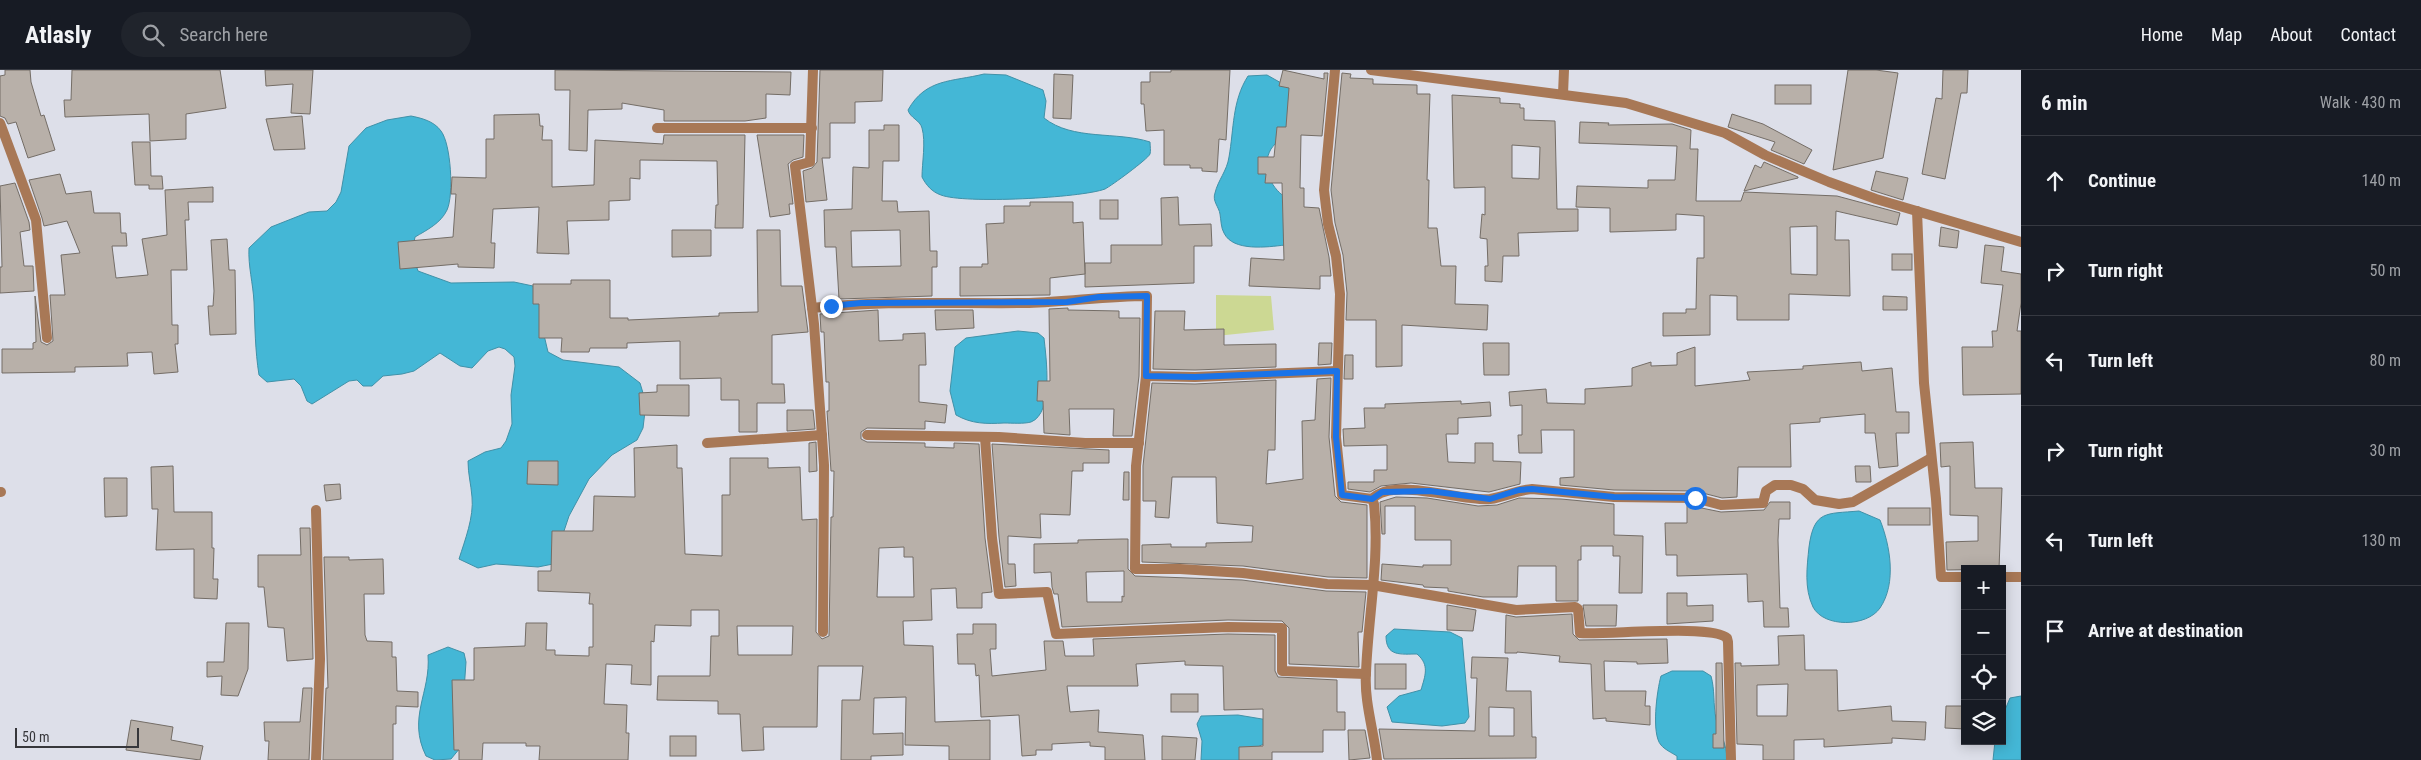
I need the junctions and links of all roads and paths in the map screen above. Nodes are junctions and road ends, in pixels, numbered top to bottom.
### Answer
1 (814, 70) edge
2 (1335, 70) edge
3 (1371, 70) edge
4 (1564, 70) edge
5 (1439, 75) edge
6 (1563, 94) junction
7 (0, 123) edge
8 (657, 128) dead end
9 (812, 128) junction
10 (1917, 211) junction
11 (2021, 242) edge
12 (812, 308) junction
13 (48, 338) dead end
14 (1337, 371) junction
15 (1146, 376) junction
16 (822, 435) junction
17 (867, 435) dead end
18 (985, 436) junction
19 (707, 443) dead end
20 (1139, 443) junction
21 (1931, 458) junction
22 (1372, 499) junction
23 (316, 510) dead end
24 (1961, 577) edge
25 (2006, 577) edge
26 (2021, 577) edge
27 (1372, 585) junction
28 (823, 632) dead end
29 (1366, 674) junction
30 (316, 760) edge
31 (1378, 760) edge
32 (1731, 760) edge

1 - 9 street
2 - 14 street
3 - 5 street
4 - 6 street
5 - 6 street
6 - 10 street
7 - 13 street
8 - 9 street
9 - 12 street
10 - 11 street
10 - 21 street
12 - 15 street
12 - 16 street
14 - 15 street
14 - 22 street
15 - 20 street
16 - 19 street
16 - 28 street
17 - 18 street
18 - 20 street
18 - 29 street
20 - 27 street
21 - 22 street
21 - 24 street
22 - 27 street
23 - 30 street
25 - 26 street
27 - 29 street
27 - 32 street
29 - 31 street

